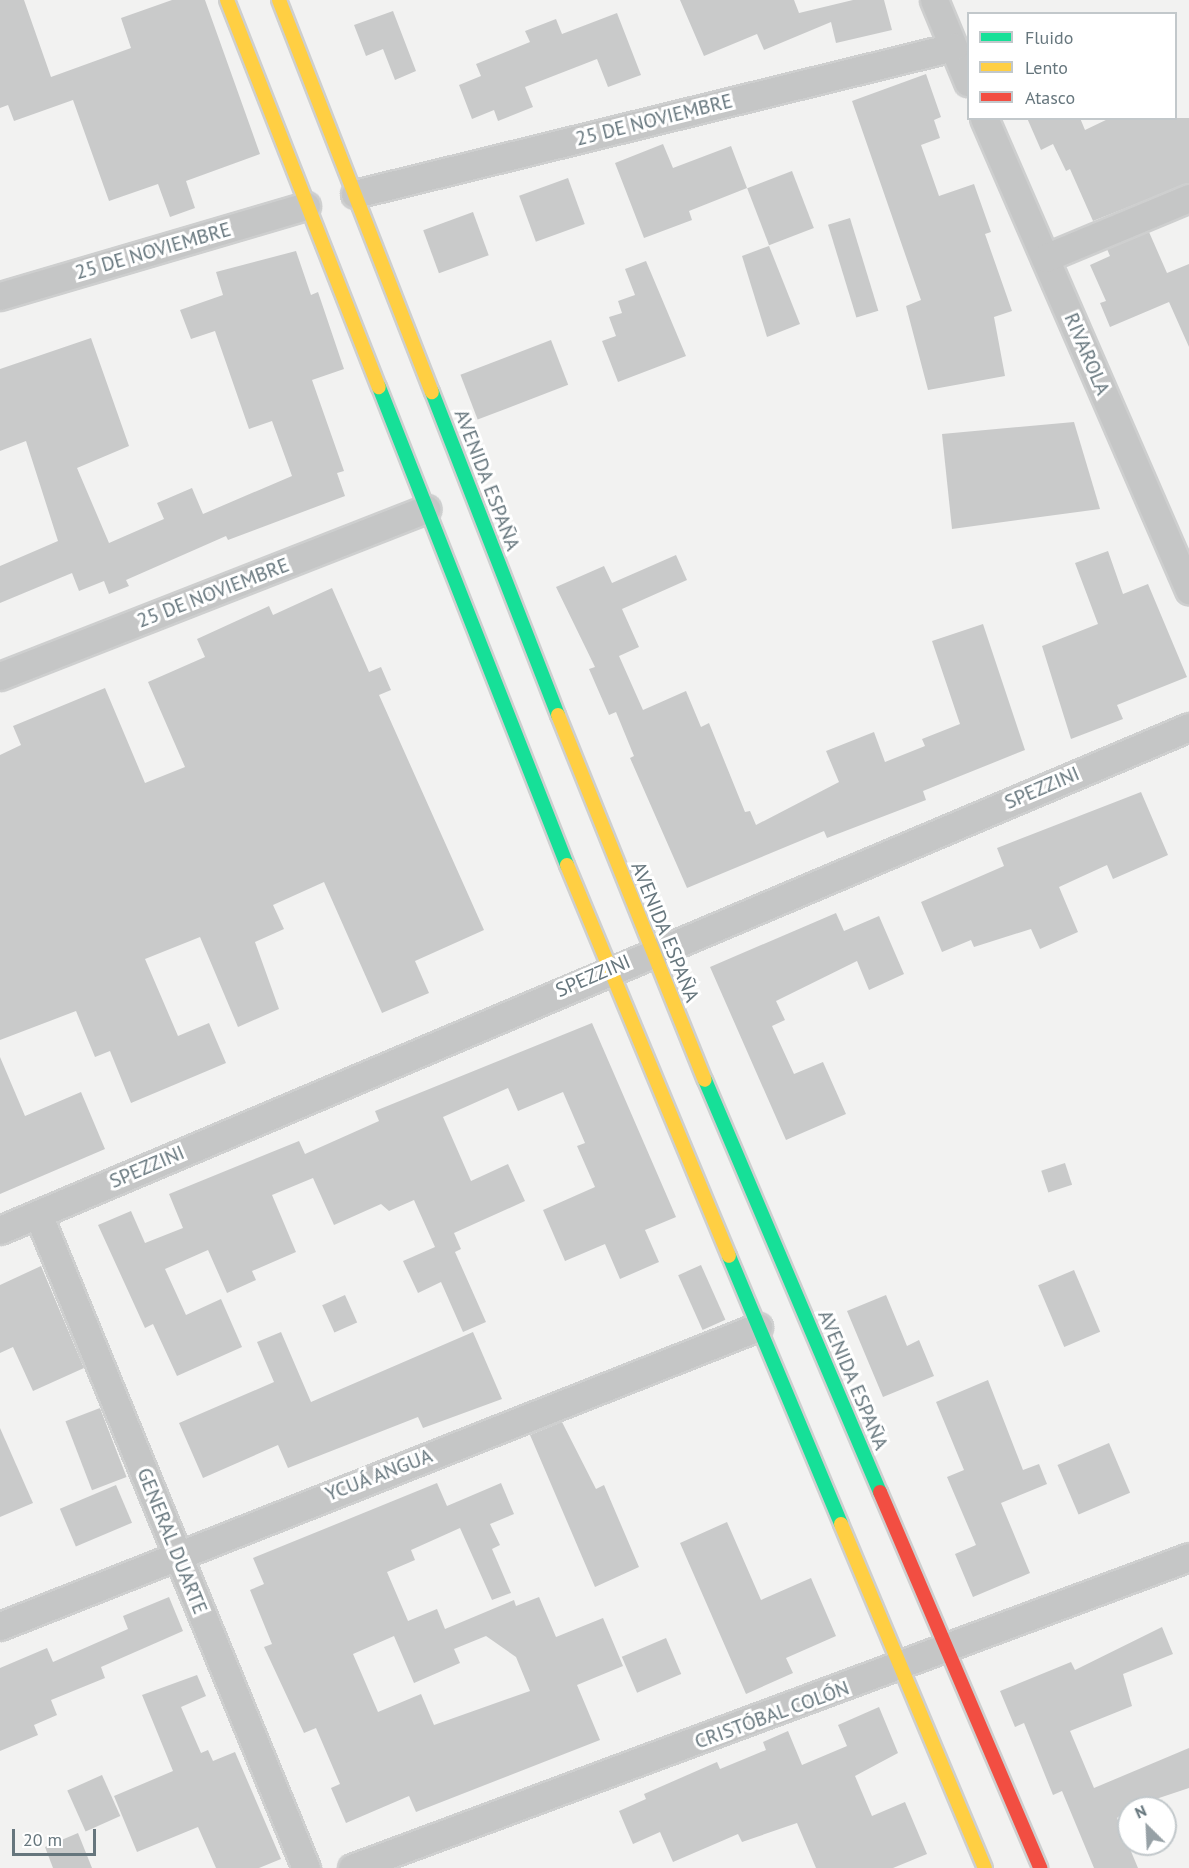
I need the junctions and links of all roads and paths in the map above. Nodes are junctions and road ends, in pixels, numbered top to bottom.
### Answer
1 (227, 0) edge
2 (279, 0) edge
3 (934, 0) edge
4 (953, 47) junction
5 (967, 78) edge
6 (985, 120) edge
7 (355, 194) junction
8 (1189, 198) edge
9 (306, 206) junction
10 (1045, 258) junction
11 (0, 296) edge
12 (426, 509) junction
13 (1189, 590) edge
14 (0, 676) edge
15 (1189, 727) edge
16 (650, 951) junction
17 (608, 969) junction
18 (38, 1214) junction
19 (0, 1230) edge
20 (758, 1327) junction
21 (177, 1553) junction
22 (1189, 1557) edge
23 (0, 1626) edge
24 (944, 1646) junction
25 (902, 1667) junction
26 (306, 1868) edge
27 (352, 1868) edge
28 (985, 1868) edge
29 (1040, 1868) edge

1 - 9 street
2 - 7 street, AVENIDA ESPAÑA
3 - 4 street
4 - 5 street
4 - 7 street, 25 DE NOVIEMBRE
6 - 10 street, RIVAROLA
7 - 16 street, AVENIDA ESPAÑA
8 - 10 street
9 - 11 street, 25 DE NOVIEMBRE
9 - 12 street
10 - 13 street, RIVAROLA
12 - 14 street, 25 DE NOVIEMBRE
12 - 17 street
15 - 16 street, SPEZZINI
16 - 17 street, SPEZZINI
16 - 24 street, AVENIDA ESPAÑA
17 - 18 street, SPEZZINI
17 - 20 street
18 - 19 street, SPEZZINI
18 - 21 street, GENERAL DUARTE
20 - 21 street, YCUÁ ANGUA
20 - 25 street
21 - 23 street, YCUÁ ANGUA
21 - 26 street, GENERAL DUARTE
22 - 24 street, CRISTÓBAL COLÓN
24 - 25 street, CRISTÓBAL COLÓN
24 - 29 street, AVENIDA ESPAÑA
25 - 27 street, CRISTÓBAL COLÓN
25 - 28 street

